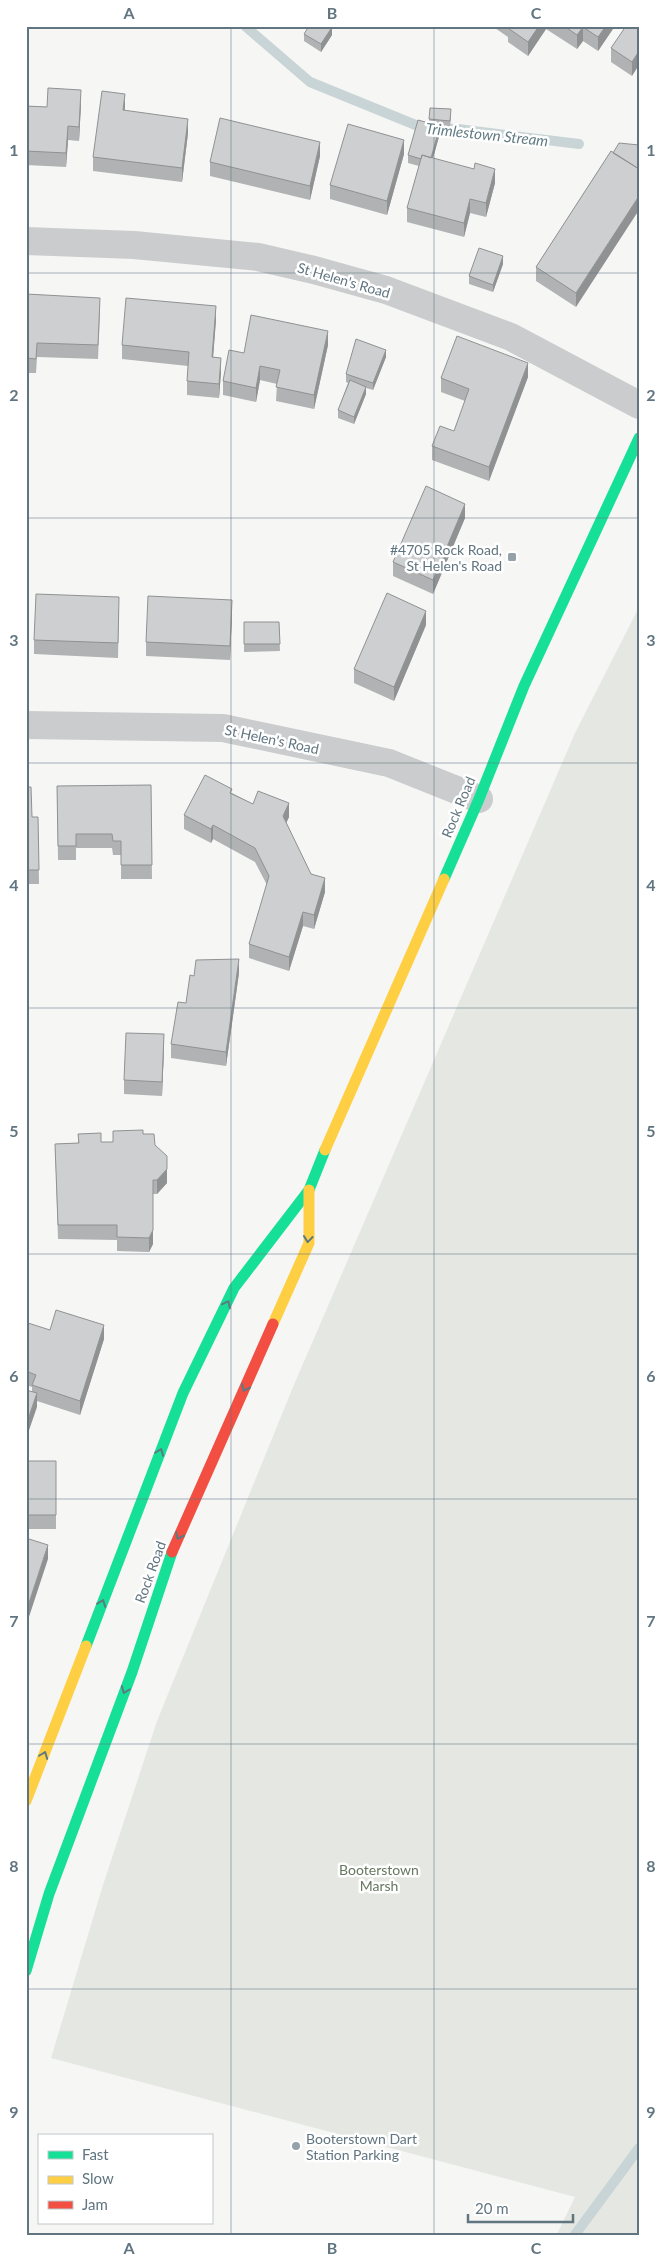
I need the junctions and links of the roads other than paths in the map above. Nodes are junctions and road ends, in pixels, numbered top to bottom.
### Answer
1 (26, 241) edge
2 (639, 405) edge
3 (639, 438) edge
4 (26, 725) edge
5 (479, 799) junction
6 (309, 1190) junction
7 (26, 1801) edge
8 (26, 1971) edge

1 - 2 street, St Helen's Road
3 - 5 main road, Rock Road
4 - 5 street, St Helen's Road
5 - 6 main road, Rock Road
7 -> 6 main road, Rock Road
6 -> 8 main road, Rock Road

